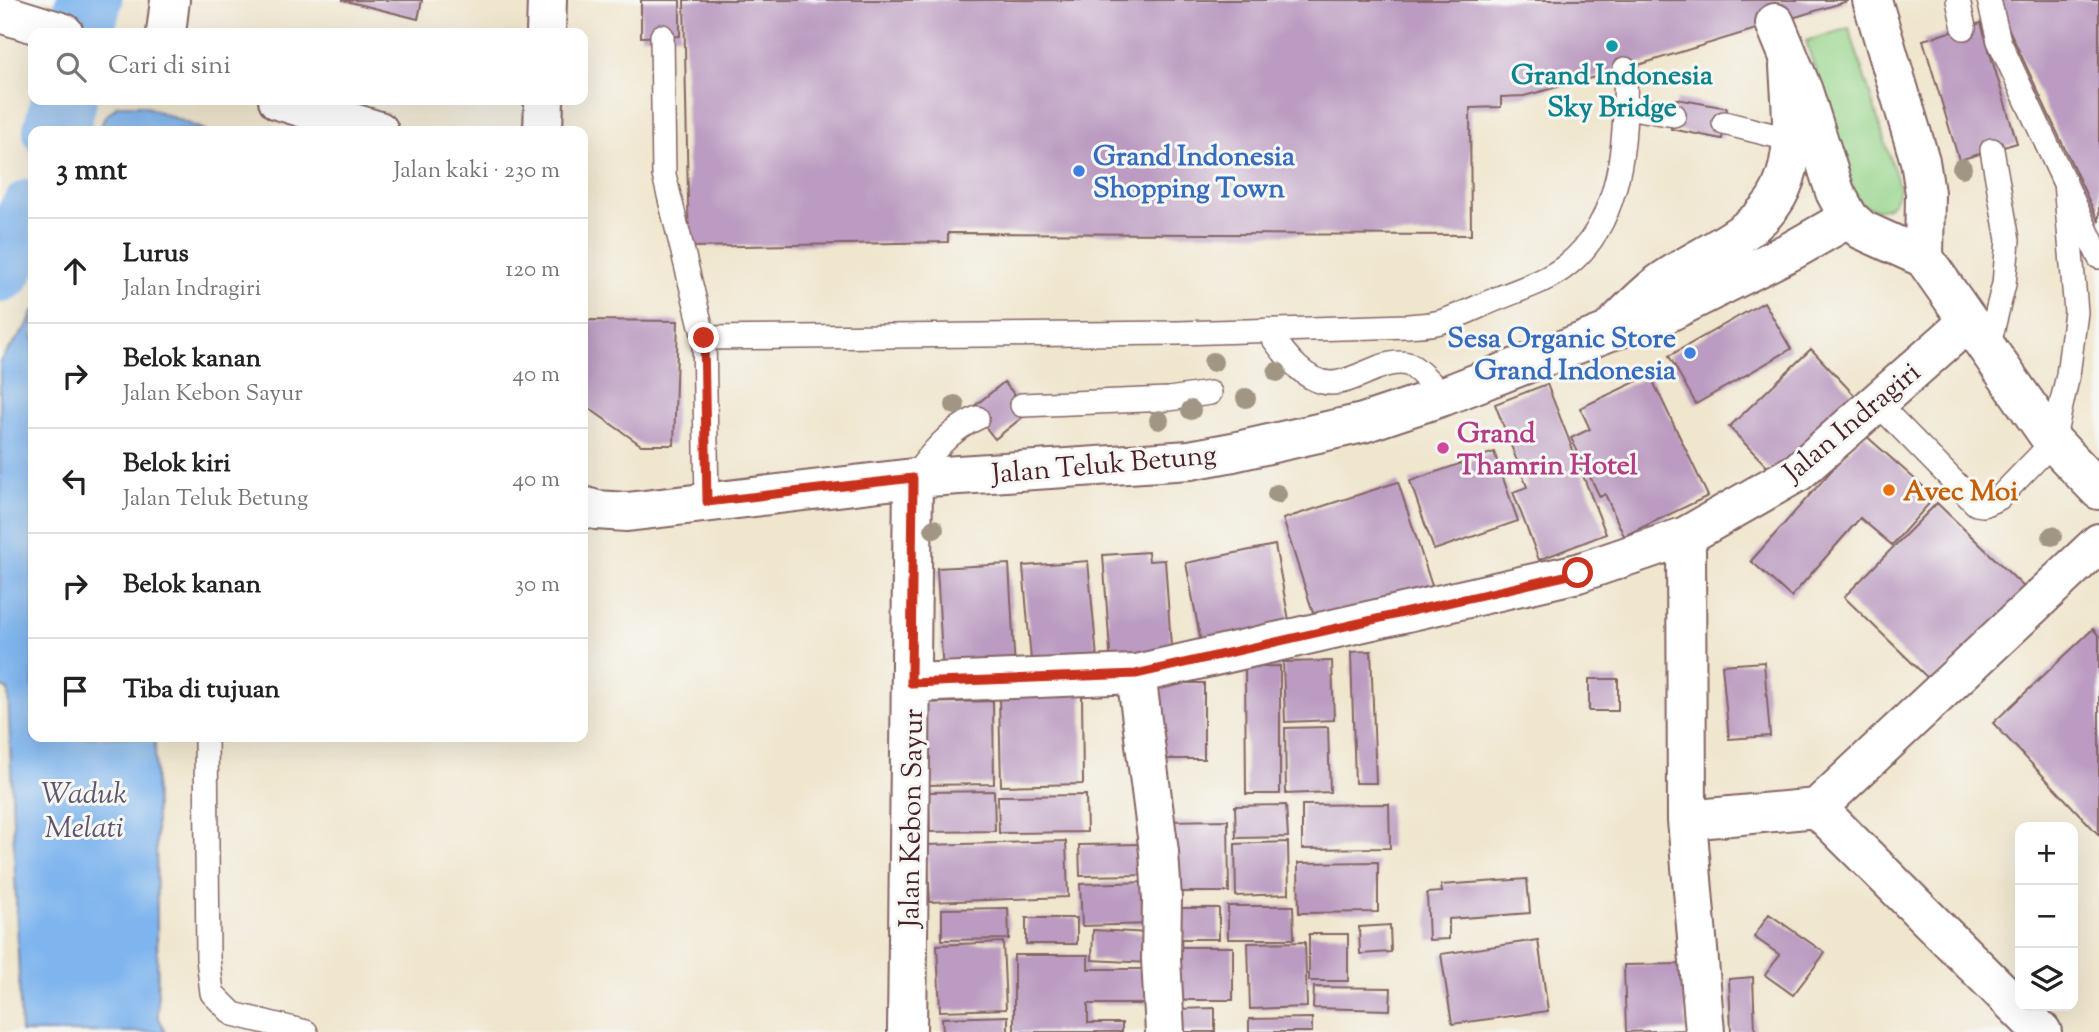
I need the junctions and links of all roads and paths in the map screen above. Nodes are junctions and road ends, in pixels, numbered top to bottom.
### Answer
1 (170, 0) edge
2 (547, 0) edge
3 (1872, 0) edge
4 (1958, 0) edge
5 (1989, 0) edge
6 (3, 14) edge
7 (48, 28) edge
8 (167, 28) edge
9 (546, 28) edge
10 (1964, 28) dead end
11 (662, 36) dead end
12 (1625, 69) dead end
13 (294, 105) edge
14 (544, 105) edge
15 (1626, 107) junction
16 (1674, 115) dead end
17 (1724, 123) dead end
18 (363, 126) edge
19 (543, 126) edge
20 (1792, 140) junction
21 (1992, 150) dead end
22 (2065, 183) junction
23 (1849, 218) junction
24 (2099, 257) edge
25 (1924, 258) junction
26 (1267, 330) junction
27 (1608, 332) junction
28 (1978, 335) junction
29 (704, 338) junction
30 (1210, 393) dead end
31 (1444, 396) junction
32 (1876, 402) junction
33 (1022, 405) dead end
34 (977, 418) dead end
35 (2053, 442) junction
36 (913, 478) junction
37 (2099, 490) edge
38 (707, 502) junction
39 (588, 508) edge
40 (1686, 536) junction
41 (2099, 543) edge
42 (1136, 674) junction
43 (911, 683) junction
44 (206, 742) edge
45 (1817, 808) junction
46 (1687, 820) junction
47 (306, 1032) edge
48 (907, 1032) edge
49 (1165, 1032) edge
50 (1705, 1032) edge
51 (2042, 1032) edge

1 - 8 street
2 - 9 street
3 - 25 street
4 - 10 lane
5 - 22 lane
6 - 7 street
11 - 29 lane
12 - 15 lane
13 - 18 street
14 - 19 street
15 - 16 lane
15 - 26 lane
17 - 20 lane
20 - 23 street, Jalan Teluk Betung
20 - 27 street, Jalan Teluk Betung
21 - 28 lane
22 - 24 lane
22 - 35 lane
23 - 25 street, Jalan Teluk Betung
23 - 27 street, Jalan Teluk Betung
25 - 28 street
26 - 29 lane
26 - 31 lane
27 - 31 street, Jalan Teluk Betung
28 - 32 street, Jalan Indragiri
28 - 35 street
29 - 38 lane
30 - 33 lane
31 - 36 street, Jalan Teluk Betung
32 - 35 lane
32 - 40 street, Jalan Indragiri
34 - 36 lane
35 - 37 street
36 - 38 street, Jalan Teluk Betung
36 - 43 street, Jalan Kebon Sayur
38 - 39 street, Jalan Teluk Betung
40 - 42 street, Jalan Indragiri
40 - 46 street
41 - 45 street
42 - 43 street, Jalan Indragiri
42 - 49 street
43 - 48 street, Jalan Kebon Sayur
44 - 47 lane
45 - 46 street
45 - 51 street
46 - 50 street

